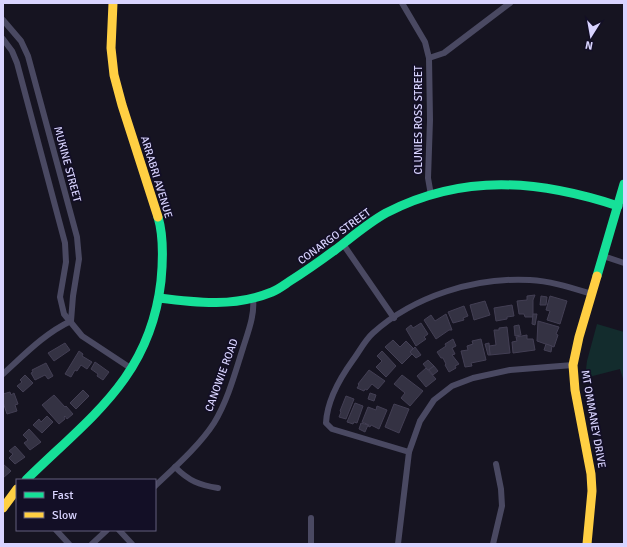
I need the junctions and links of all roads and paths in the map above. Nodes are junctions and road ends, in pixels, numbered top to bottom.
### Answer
1 (113, 3) edge
2 (402, 3) edge
3 (510, 3) edge
4 (3, 20) edge
5 (3, 39) edge
6 (429, 58) junction
7 (624, 184) edge
8 (431, 195) junction
9 (618, 206) junction
10 (343, 244) junction
11 (603, 256) junction
12 (624, 263) edge
13 (592, 294) junction
14 (158, 298) junction
15 (252, 298) junction
16 (394, 318) junction
17 (71, 321) junction
18 (573, 366) junction
19 (132, 369) junction
20 (3, 374) edge
21 (409, 452) junction
22 (496, 464) dead end
23 (175, 467) junction
24 (27, 479) edge
25 (156, 485) edge
26 (218, 488) dead end
27 (16, 490) edge
28 (3, 508) edge
29 (311, 518) dead end
30 (57, 531) edge
31 (106, 531) edge
32 (120, 531) edge
33 (69, 544) edge
34 (92, 544) edge
35 (132, 544) edge
36 (310, 544) edge
37 (398, 544) edge
38 (493, 544) edge
39 (587, 544) edge

1 - 14 street, ARRABRI AVENUE
2 - 6 street, CLUNIES ROSS STREET
3 - 6 street
4 - 17 street, MUKINE STREET
5 - 17 street
6 - 8 street, CLUNIES ROSS STREET
7 - 9 street, MT OMMANEY DRIVE
8 - 9 street, CONARGO STREET
8 - 10 street, CONARGO STREET
9 - 11 street, MT OMMANEY DRIVE
10 - 15 street, CONARGO STREET
10 - 16 street
11 - 12 street
11 - 13 street, MT OMMANEY DRIVE
13 - 16 street
13 - 18 street, MT OMMANEY DRIVE
14 - 15 street, CONARGO STREET
14 - 19 street, ARRABRI AVENUE
15 - 23 street, CANOWIE ROAD
16 - 21 street
17 - 19 street
17 - 20 street
18 - 21 street
18 - 39 street, MT OMMANEY DRIVE
19 - 24 street, ARRABRI AVENUE
21 - 37 street
22 - 38 street
23 - 25 street, CANOWIE ROAD
23 - 26 street
27 - 28 street
29 - 36 street
30 - 33 street
31 - 34 street
32 - 35 street

